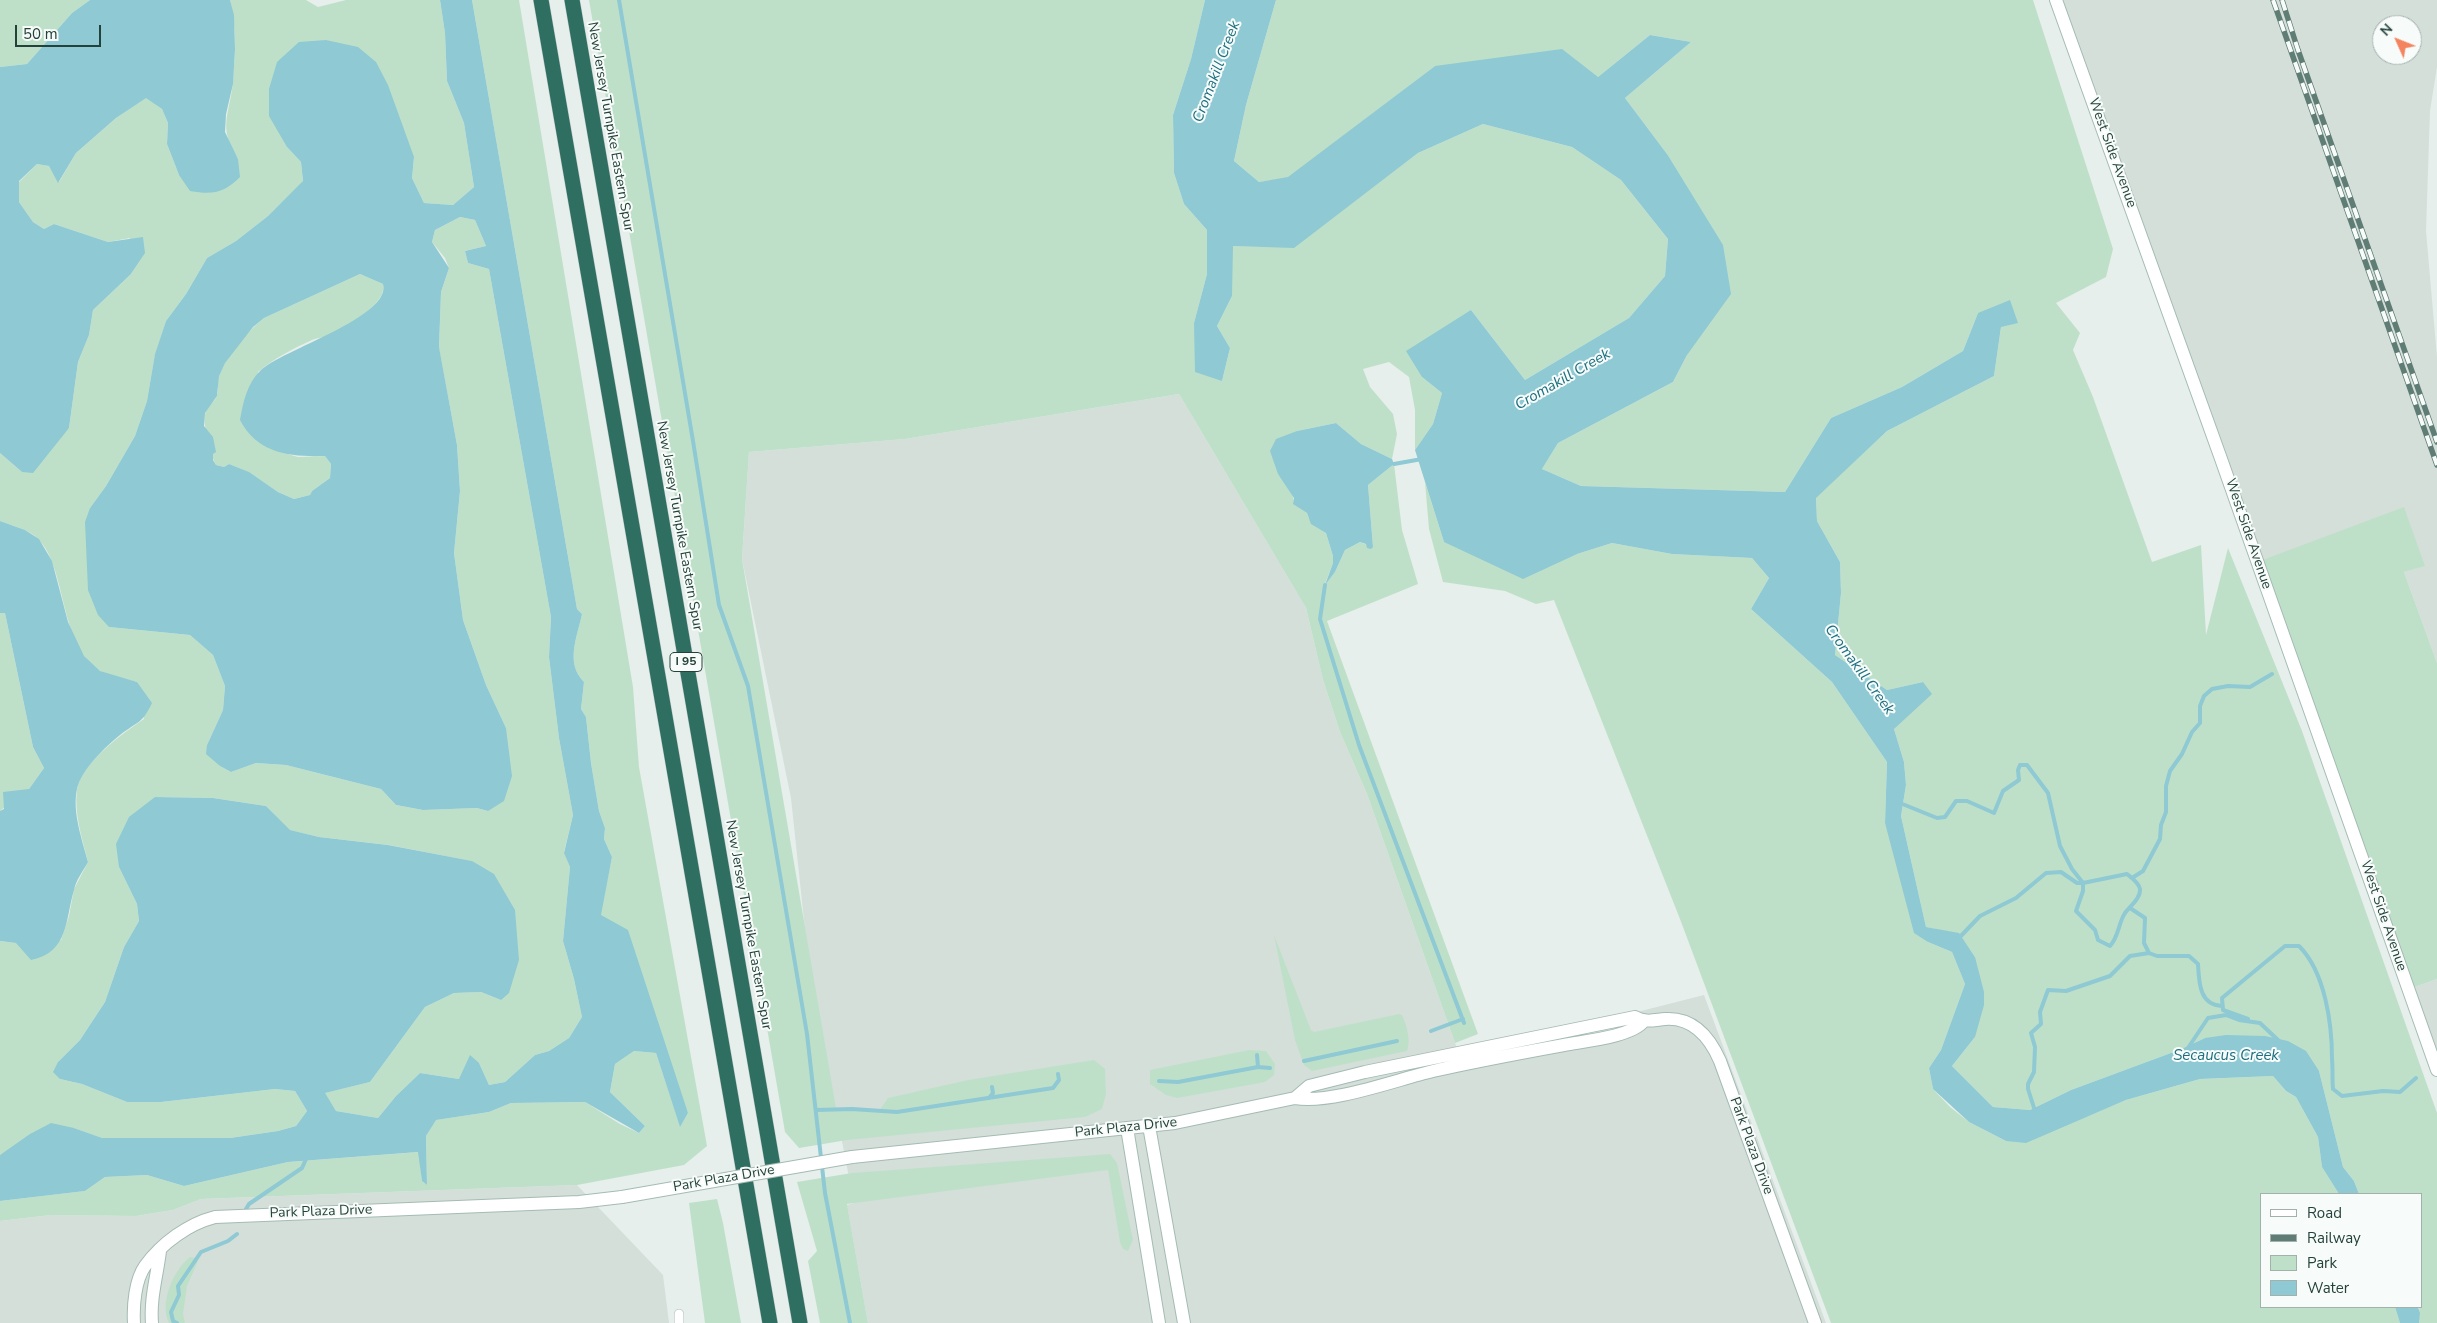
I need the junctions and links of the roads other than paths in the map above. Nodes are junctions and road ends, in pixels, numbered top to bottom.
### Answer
1 (541, 0) edge
2 (572, 0) edge
3 (2056, 0) edge
4 (1643, 1022) junction
5 (1426, 1059) junction
6 (2437, 1070) edge
7 (1432, 1071) junction
8 (1295, 1098) junction
9 (1149, 1126) junction
10 (1128, 1128) junction
11 (160, 1251) junction
12 (134, 1323) edge
13 (152, 1323) edge
14 (770, 1323) edge
15 (800, 1323) edge
16 (1159, 1323) edge
17 (1184, 1323) edge
18 (1815, 1323) edge

1 - 14 highway, I 95
2 - 15 highway, New Jersey Turnpike Eastern Spur / I 95
3 - 6 street, West Side Avenue
4 - 5 street, Park Plaza Drive
4 - 7 street, Park Plaza Drive
4 - 18 street, Park Plaza Drive
5 - 7 street
5 - 8 street, Park Plaza Drive
7 - 8 street, Park Plaza Drive
8 - 9 street, Park Plaza Drive
9 - 10 street, Park Plaza Drive
9 - 17 street
10 - 11 street, Park Plaza Drive, bridge
10 - 16 street
11 - 12 street, Park Plaza Drive
11 - 13 street

